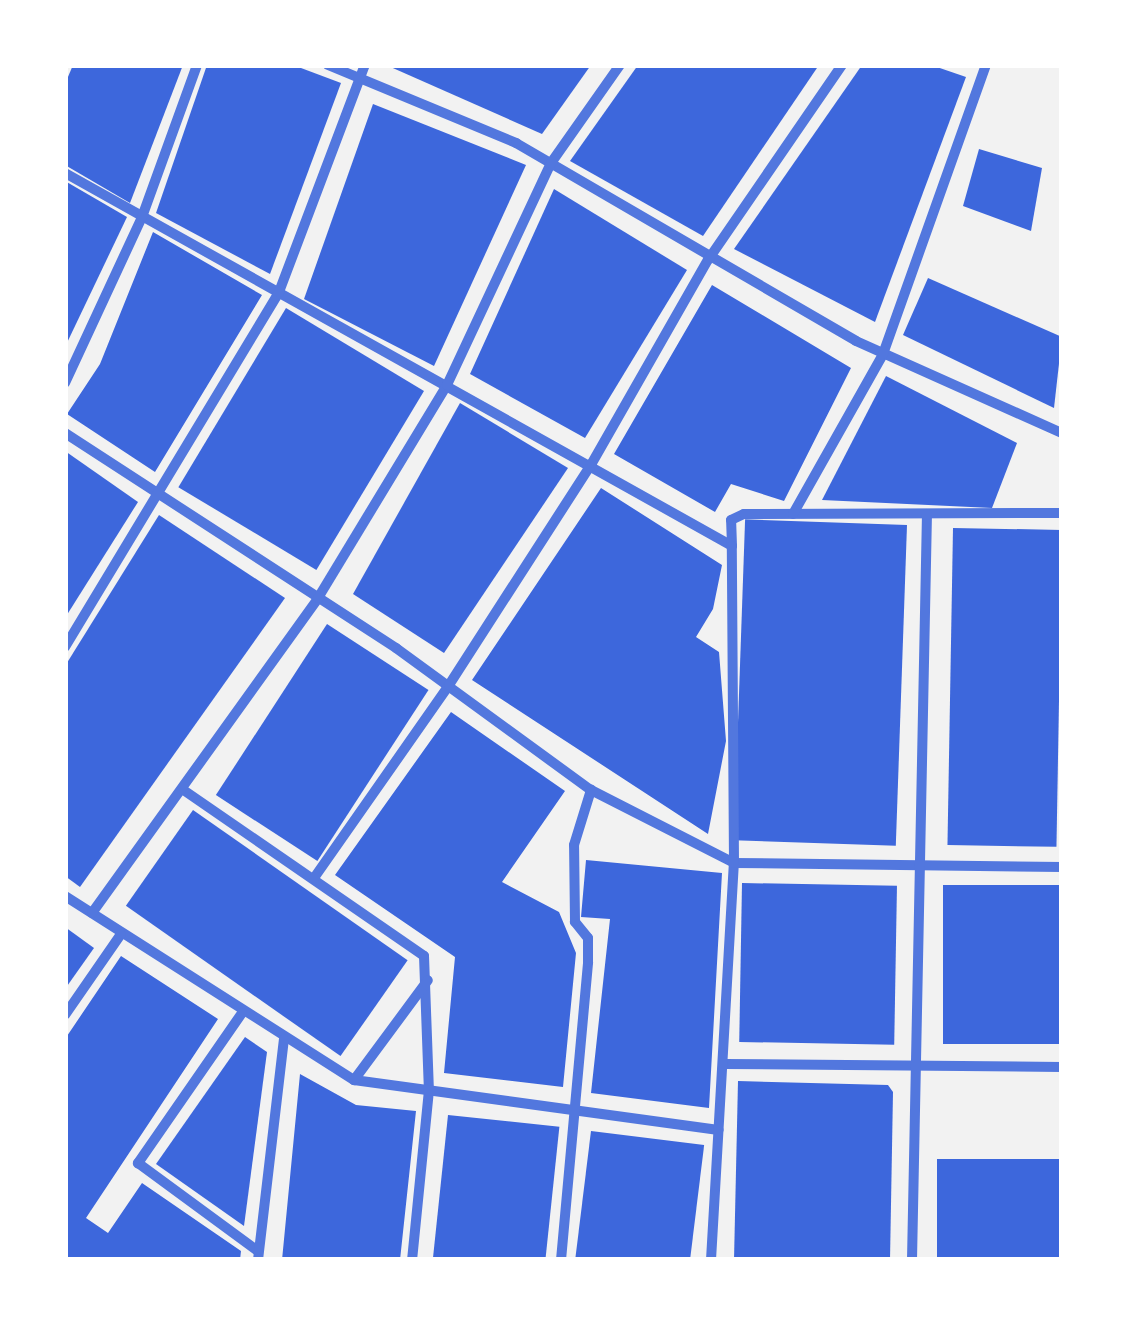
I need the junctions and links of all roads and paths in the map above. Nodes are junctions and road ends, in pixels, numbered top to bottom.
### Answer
1 (197, 65) edge
2 (328, 65) edge
3 (365, 65) edge
4 (620, 65) edge
5 (842, 65) edge
6 (986, 65) edge
7 (361, 77) junction
8 (551, 163) junction
9 (65, 173) edge
10 (142, 217) junction
11 (708, 260) junction
12 (279, 292) junction
13 (882, 354) junction
14 (65, 383) edge
15 (447, 385) junction
16 (65, 433) edge
17 (1062, 433) edge
18 (592, 463) junction
19 (160, 494) junction
20 (1062, 513) edge
21 (793, 514) junction
22 (928, 514) junction
23 (732, 546) junction
24 (318, 598) junction
25 (65, 646) edge
26 (448, 685) junction
27 (182, 788) junction
28 (591, 790) junction
29 (734, 863) junction
30 (916, 866) junction
31 (1062, 867) edge
32 (314, 878) junction
33 (65, 896) edge
34 (92, 913) junction
35 (121, 934) junction
36 (428, 980) junction
37 (242, 1013) junction
38 (65, 1015) edge
39 (284, 1040) junction
40 (725, 1064) junction
41 (913, 1067) junction
42 (1062, 1067) edge
43 (354, 1080) junction
44 (429, 1090) junction
45 (576, 1113) junction
46 (719, 1130) junction
47 (258, 1256) edge
48 (412, 1260) edge
49 (561, 1260) edge
50 (711, 1260) edge
51 (912, 1260) edge

1 - 10 street
2 - 7 street
3 - 7 street
4 - 8 street
5 - 11 street
6 - 13 street
7 - 8 street
7 - 12 street
8 - 11 street
8 - 15 street
9 - 10 street
10 - 12 street
10 - 14 street
11 - 13 street
11 - 18 street
12 - 15 street
12 - 19 street
13 - 17 street
13 - 21 street
15 - 18 street
15 - 24 street
16 - 19 street
18 - 23 street
18 - 26 street
19 - 24 street
19 - 25 street
20 - 22 street
21 - 22 street
21 - 23 street
22 - 30 street
23 - 29 street
24 - 26 street
24 - 27 street
26 - 28 street
26 - 32 street
27 - 32 street
27 - 34 street
28 - 29 street
28 - 45 street
29 - 30 street
29 - 40 street
30 - 31 street
30 - 41 street
32 - 36 street
33 - 34 street
34 - 35 street
35 - 37 street
35 - 38 street
36 - 43 street
36 - 44 street
37 - 39 street
37 - 47 street
39 - 43 street
39 - 47 street
40 - 41 street
40 - 46 street
41 - 42 street
41 - 51 street
43 - 44 street
44 - 45 street
44 - 48 street
45 - 46 street
45 - 49 street
46 - 50 street

